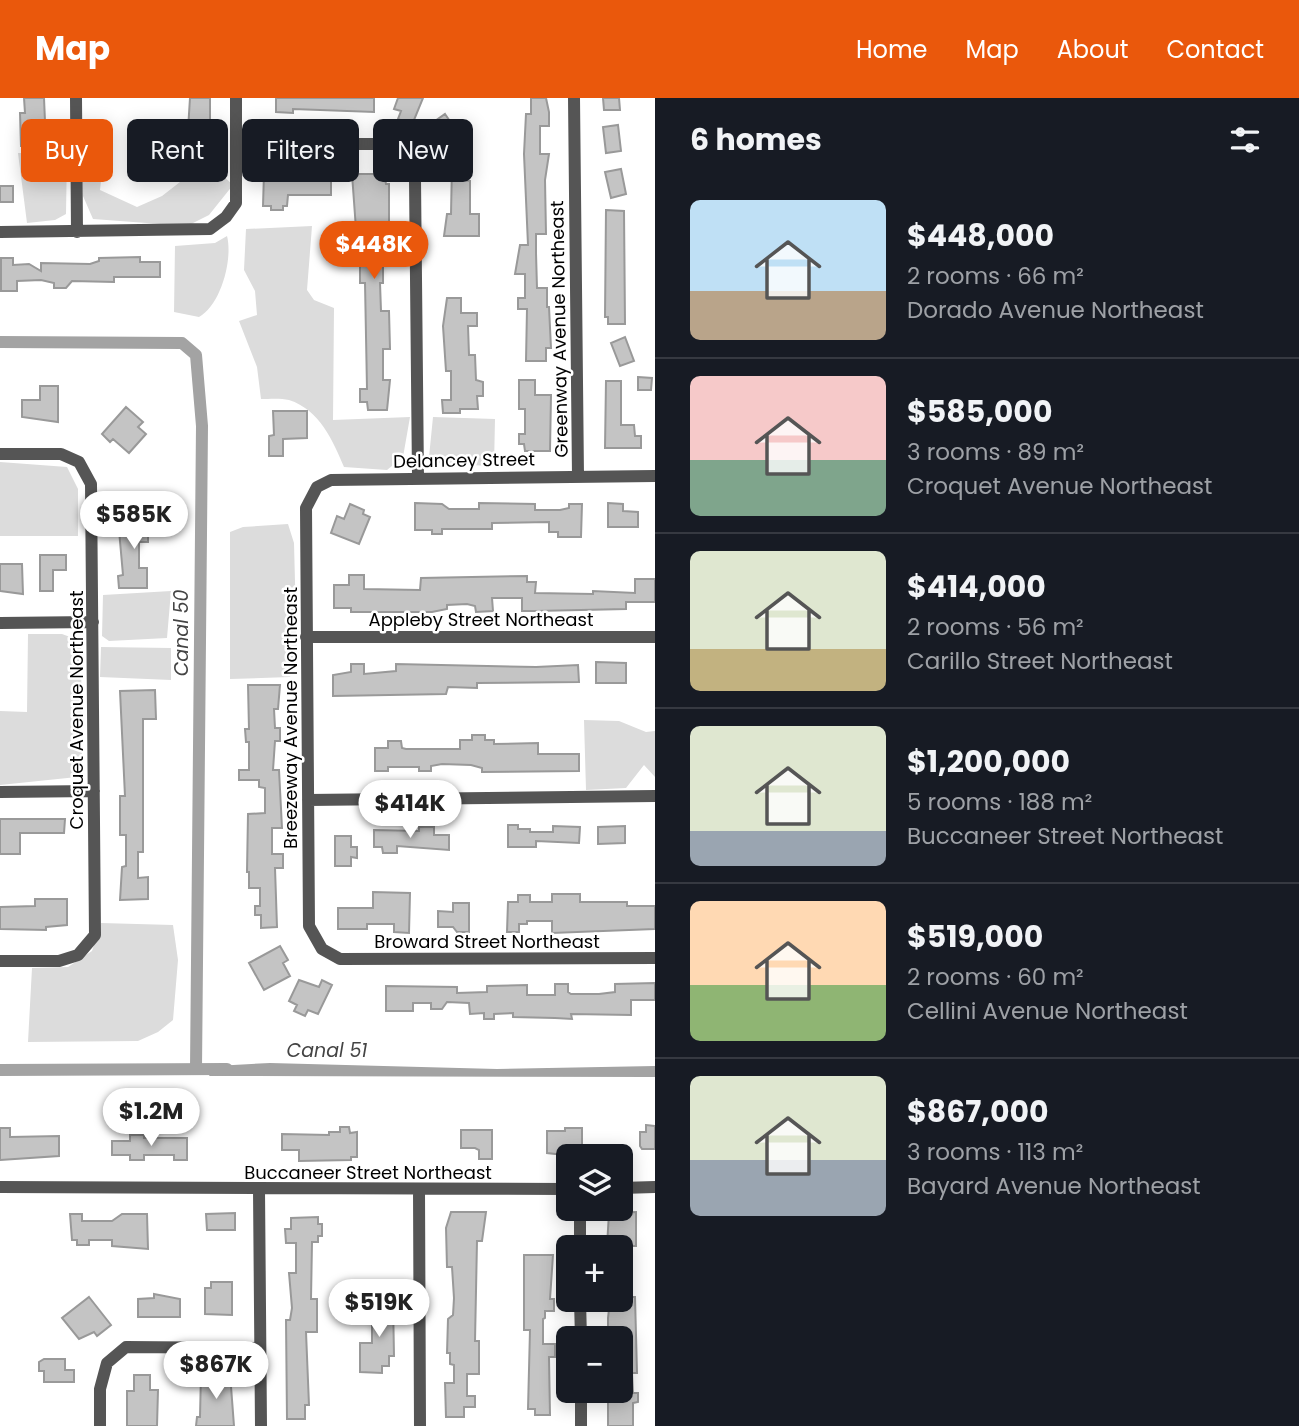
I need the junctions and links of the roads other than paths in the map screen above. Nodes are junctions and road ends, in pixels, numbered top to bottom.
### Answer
1 (76, 98) edge
2 (236, 98) edge
3 (574, 98) edge
4 (237, 144) junction
5 (0, 232) edge
6 (77, 232) junction
7 (0, 454) edge
8 (578, 476) junction
9 (655, 476) edge
10 (418, 478) junction
11 (317, 487) joint
12 (93, 622) junction
13 (0, 623) edge
14 (306, 637) junction
15 (655, 637) edge
16 (94, 791) junction
17 (0, 792) edge
18 (655, 796) edge
19 (308, 800) junction
20 (322, 949) joint
21 (655, 958) edge
22 (0, 961) edge
23 (0, 1187) edge
24 (655, 1187) edge
25 (633, 1188) edge
26 (419, 1189) junction
27 (556, 1189) edge
28 (258, 1190) junction
29 (260, 1348) junction
30 (581, 1403) edge
31 (100, 1426) edge
32 (261, 1426) edge
33 (421, 1426) edge
34 (581, 1426) edge

1 - 6 street
2 - 4 street
3 - 8 street, Greenway Avenue Northeast
4 - 6 street
4 - 10 street
5 - 6 street
7 - 12 street, Croquet Avenue Northeast
8 - 9 street, Delancey Street
8 - 10 street, Delancey Street
10 - 11 street, Delancey Street
11 - 14 street, Breezeway Avenue Northeast
12 - 13 street
12 - 16 street, Croquet Avenue Northeast
14 - 15 street, Appleby Street Northeast
14 - 19 street, Breezeway Avenue Northeast
16 - 17 street
16 - 22 street, Croquet Avenue Northeast
18 - 19 street
19 - 20 street, Breezeway Avenue Northeast
20 - 21 street, Broward Street Northeast
23 - 28 street, Buccaneer Street Northeast
24 - 25 street
26 - 27 street, Buccaneer Street Northeast
26 - 28 street, Buccaneer Street Northeast
26 - 33 street
28 - 29 street
29 - 31 street
29 - 32 street
30 - 34 street

